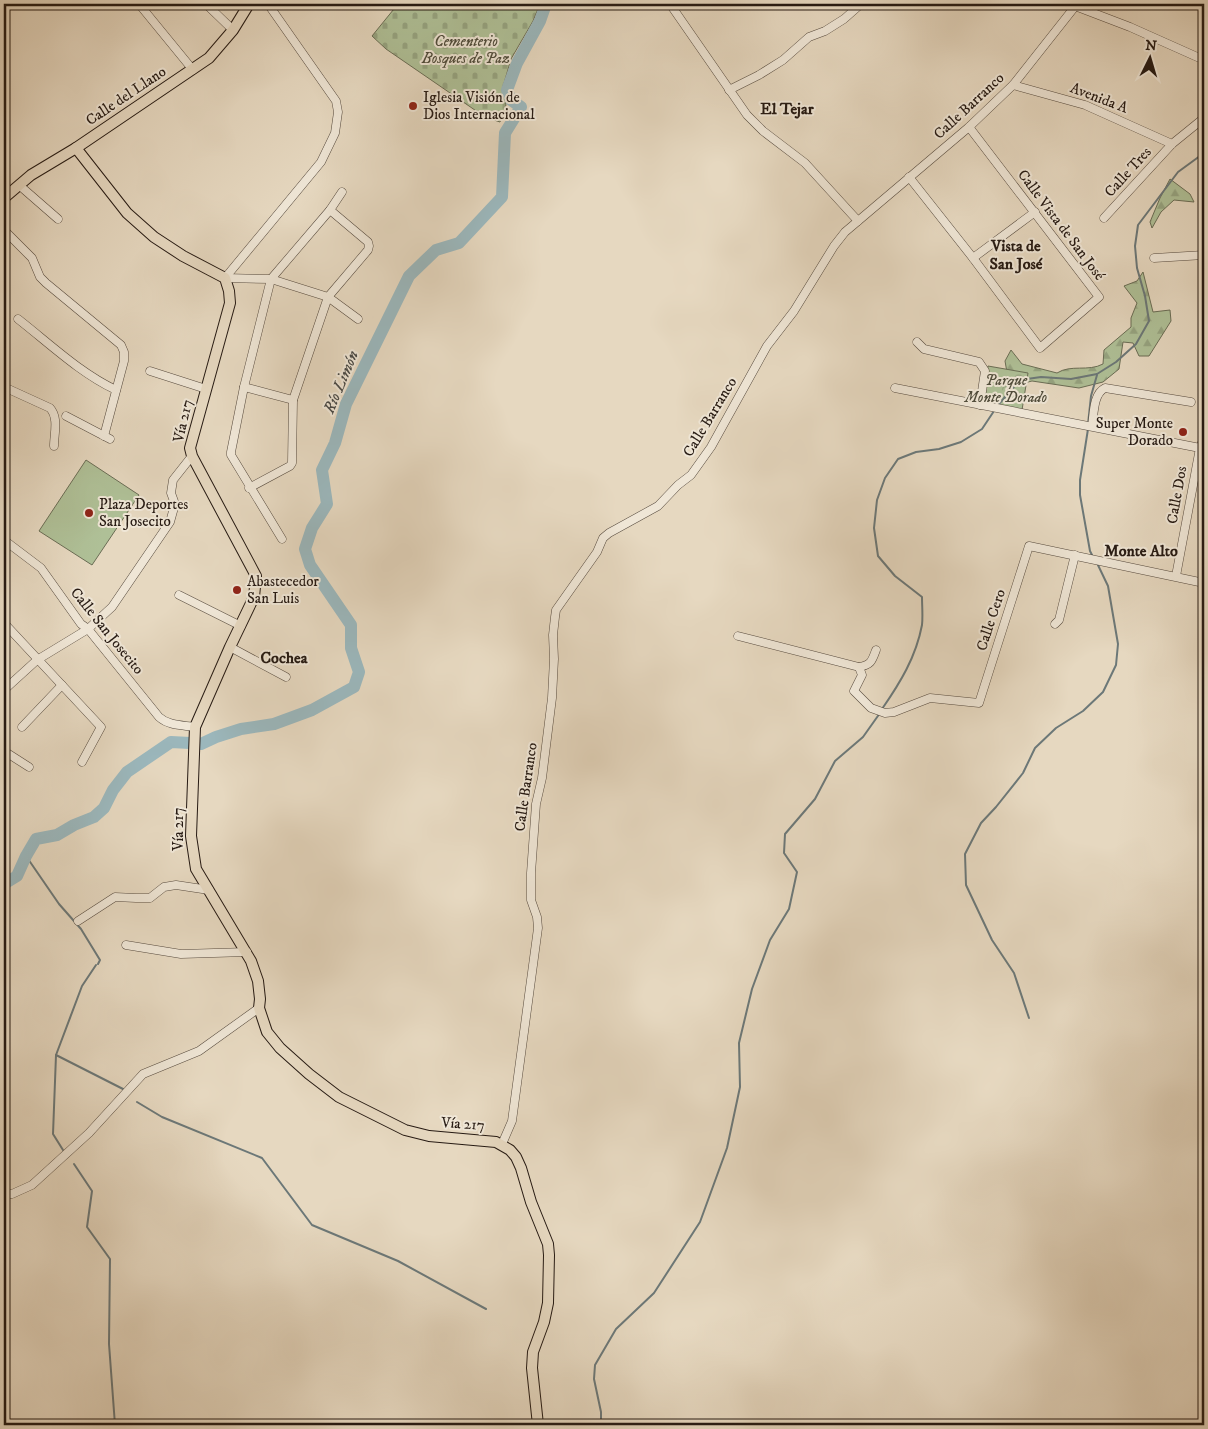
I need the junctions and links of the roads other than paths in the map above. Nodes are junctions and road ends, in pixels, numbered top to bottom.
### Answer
1 (139, 4) edge
2 (206, 4) edge
3 (249, 4) edge
4 (268, 4) edge
5 (670, 4) edge
6 (861, 4) edge
7 (1075, 5) edge
8 (233, 30) junction
9 (1204, 60) edge
10 (192, 70) junction
11 (1013, 85) junction
12 (728, 90) junction
13 (1204, 118) edge
14 (968, 127) junction
15 (1172, 144) junction
16 (76, 148) junction
17 (909, 178) junction
18 (19, 185) junction
19 (342, 192) dead end
20 (4, 198) edge
21 (330, 210) junction
22 (1035, 212) junction
23 (1104, 218) dead end
24 (58, 219) dead end
25 (858, 222) junction
26 (4, 230) edge
27 (1204, 255) edge
28 (973, 258) junction
29 (1154, 258) dead end
30 (225, 278) junction
31 (271, 279) junction
32 (328, 297) junction
33 (18, 319) dead end
34 (358, 319) dead end
35 (918, 342) dead end
36 (150, 371) dead end
37 (4, 387) edge
38 (244, 387) junction
39 (206, 388) junction
40 (895, 388) dead end
41 (116, 390) junction
42 (293, 400) junction
43 (1191, 402) dead end
44 (980, 405) junction
45 (66, 416) dead end
46 (1092, 426) junction
47 (1204, 438) edge
48 (54, 446) dead end
49 (1200, 448) junction
50 (192, 456) junction
51 (250, 488) junction
52 (282, 539) dead end
53 (4, 540) edge
54 (1075, 555) junction
55 (1176, 576) junction
56 (1204, 583) edge
57 (179, 595) dead end
58 (4, 623) edge
59 (1055, 624) dead end
60 (241, 626) junction
61 (88, 629) junction
62 (738, 636) dead end
63 (230, 647) junction
64 (876, 650) dead end
65 (37, 660) junction
66 (859, 666) junction
67 (286, 677) dead end
68 (62, 685) junction
69 (4, 690) edge
70 (195, 727) junction
71 (22, 728) dead end
72 (6, 752) edge
73 (4, 762) edge
74 (82, 762) dead end
75 (29, 767) dead end
76 (209, 890) junction
77 (78, 921) dead end
78 (126, 945) dead end
79 (247, 952) junction
80 (259, 1008) junction
81 (502, 1144) junction
82 (4, 1194) edge
83 (538, 1425) edge

1 - 10 street
2 - 8 street
3 - 8 main road, Calle del Llano
4 - 30 street
5 - 12 street
6 - 12 street
7 - 9 street
7 - 11 street, Calle Barranco
8 - 10 main road, Calle del Llano
10 - 16 main road, Calle del Llano
11 - 14 street, Calle Barranco
11 - 15 street, Avenida A
12 - 25 street
13 - 15 street, Calle Tres
14 - 17 street, Calle Barranco
14 - 22 street, Calle Vista de San José
15 - 23 street, Calle Tres
16 - 18 main road, Calle del Llano
16 - 30 main road
17 - 25 street, Calle Barranco
17 - 28 street, Calle Vista de San José
18 - 20 main road, Calle del Llano
18 - 24 street
19 - 21 street
21 - 31 street
21 - 32 street
22 - 28 street
22 - 28 street, Calle Vista de San José
25 - 81 street, Calle Barranco
26 - 41 street
27 - 29 street
30 - 31 street
30 - 39 main road, Vía 217
31 - 32 street
31 - 38 street
32 - 34 street
32 - 42 street
33 - 41 street
35 - 44 street
36 - 39 street
37 - 48 street
38 - 42 street
38 - 51 street
39 - 50 main road, Vía 217
40 - 44 street
41 - 45 street
42 - 51 street
43 - 46 street
44 - 46 street
46 - 49 street
47 - 49 street, Calle Dos
49 - 55 street, Calle Dos
50 - 60 main road, Vía 217
50 - 61 street
51 - 52 street
53 - 61 street, Calle San Josecito
54 - 55 street
54 - 59 street
54 - 66 street, Calle Cero
55 - 56 street
57 - 60 street
58 - 65 street
60 - 63 main road, Vía 217
61 - 65 street
61 - 70 street, Calle San Josecito
62 - 66 street
63 - 67 street
63 - 70 main road, Vía 217
64 - 66 street
65 - 68 street
65 - 69 street
68 - 71 street
68 - 74 street
70 - 76 main road, Vía 217
72 - 73 street
72 - 75 street
76 - 77 street
76 - 79 main road, Vía 217
78 - 79 street
79 - 80 main road, Vía 217
80 - 81 main road, Vía 217
80 - 82 street
81 - 83 main road, Vía 217

